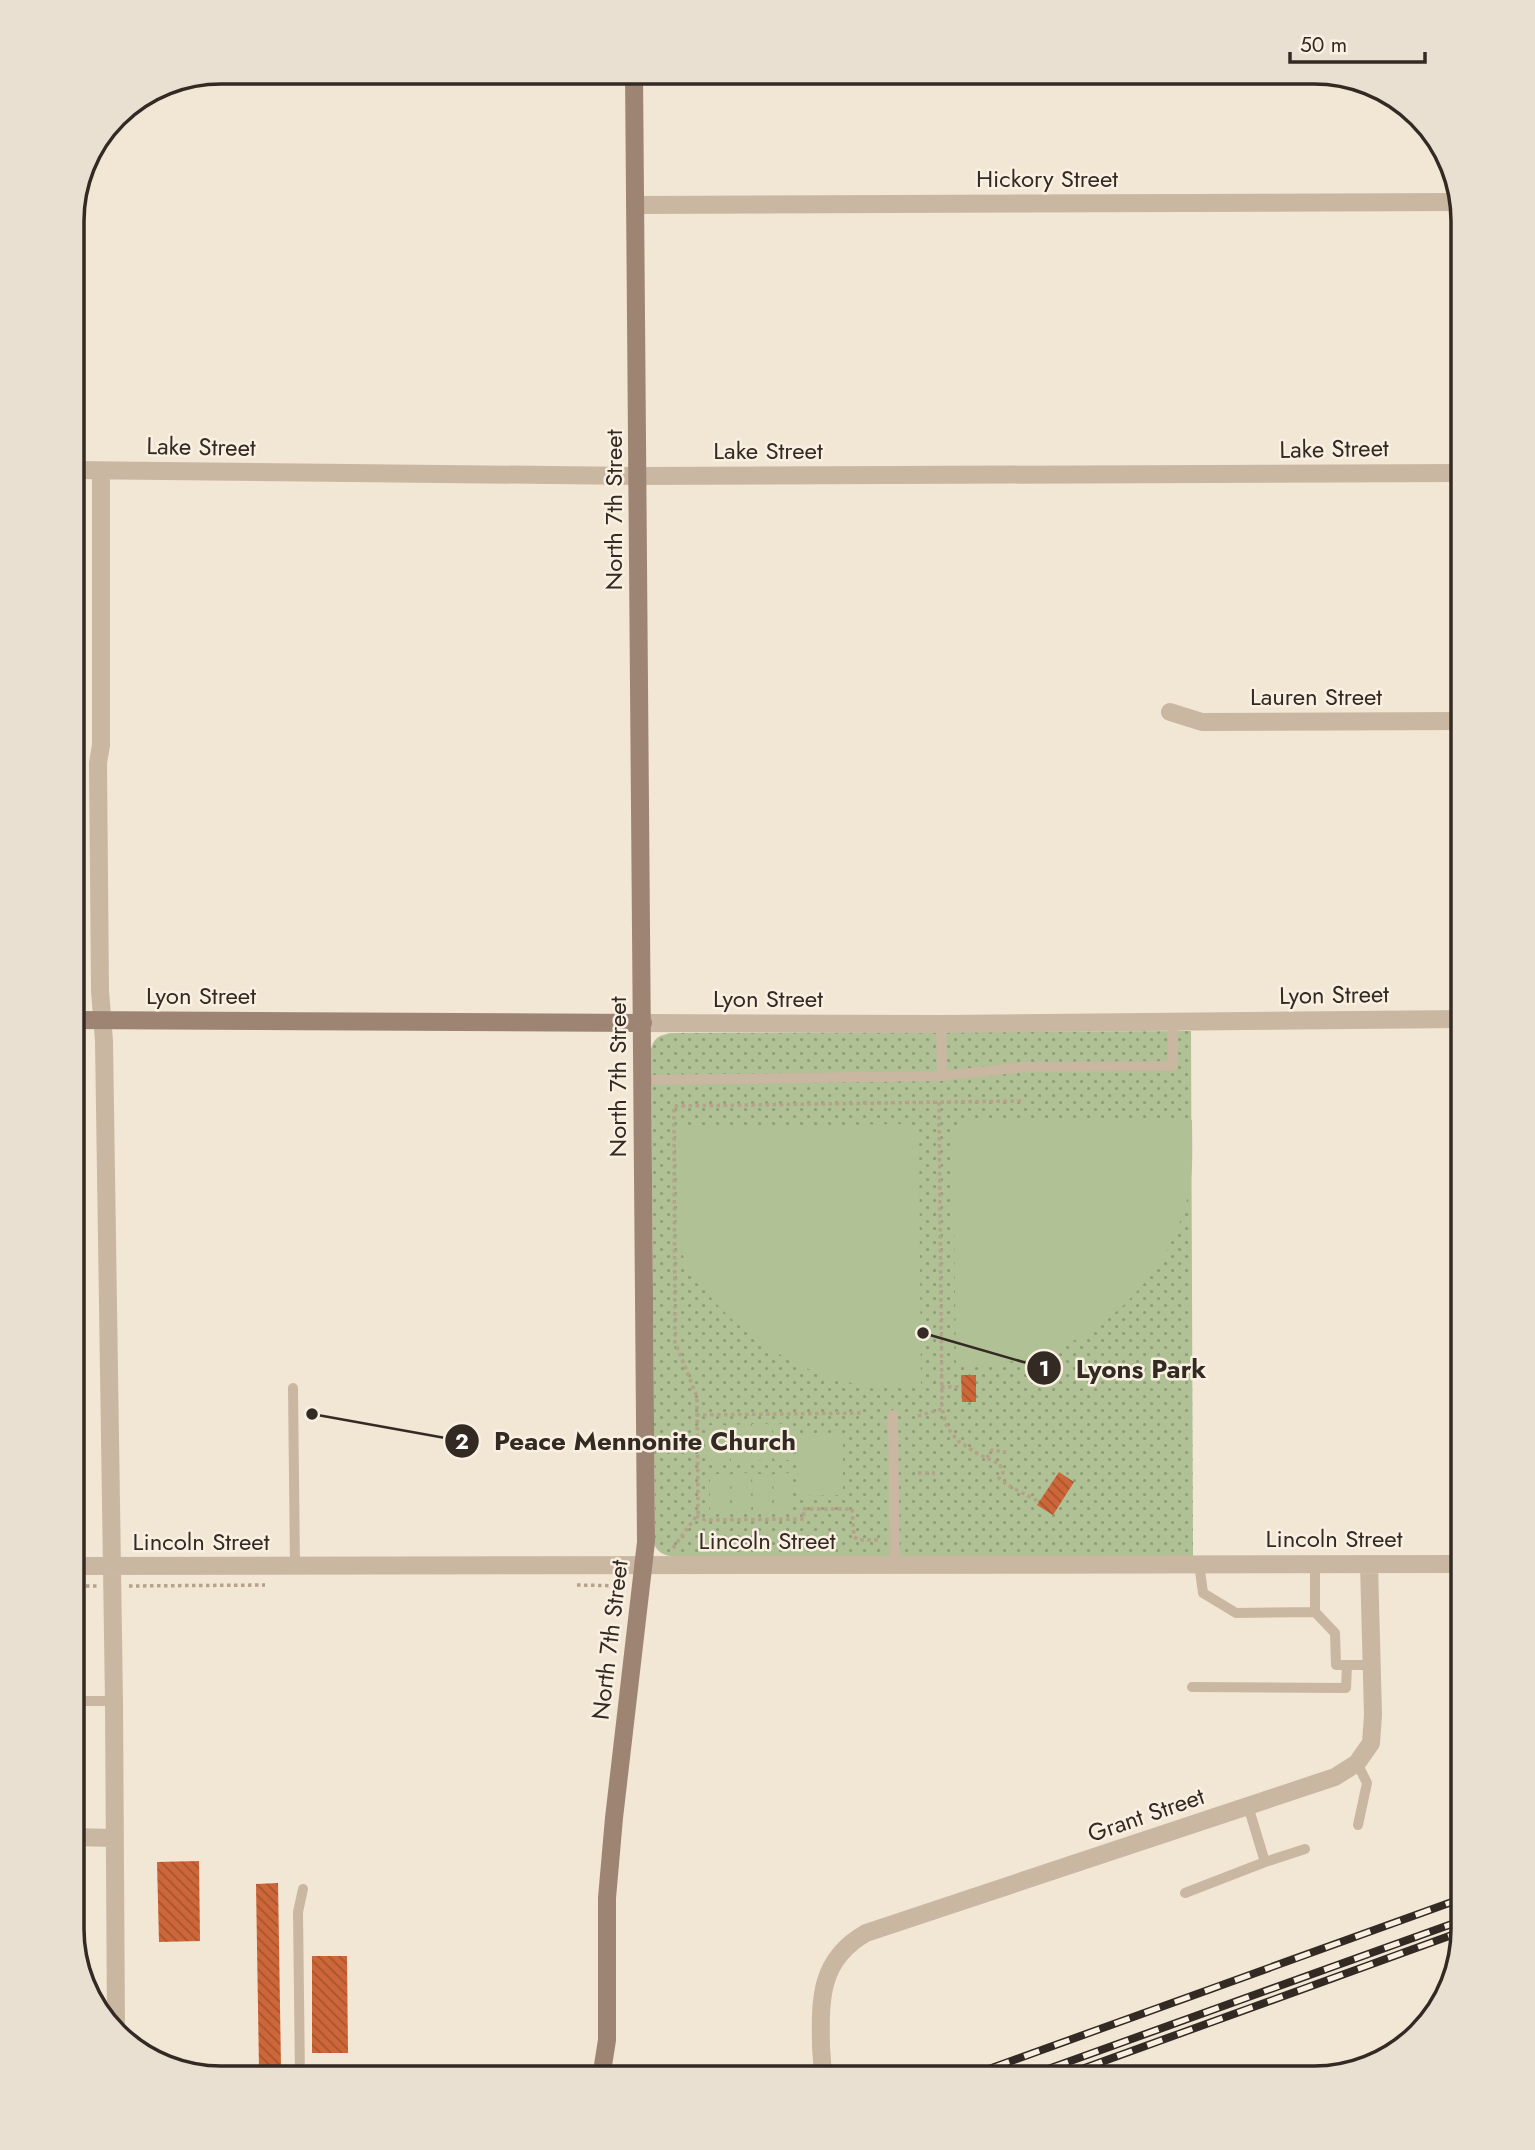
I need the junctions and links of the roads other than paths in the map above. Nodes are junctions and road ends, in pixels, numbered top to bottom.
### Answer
1 (634, 84) edge
2 (1450, 202) edge
3 (635, 205) junction
4 (84, 470) edge
5 (101, 471) junction
6 (1451, 473) edge
7 (638, 476) junction
8 (1170, 712) dead end
9 (1451, 721) edge
10 (1451, 1019) edge
11 (84, 1020) edge
12 (103, 1020) junction
13 (1173, 1022) junction
14 (643, 1023) junction
15 (941, 1024) junction
16 (942, 1076) junction
17 (643, 1080) junction
18 (293, 1388) dead end
19 (893, 1415) dead end
20 (1199, 1563) junction
21 (1315, 1564) junction
22 (1369, 1564) junction
23 (1451, 1564) edge
24 (895, 1565) junction
25 (84, 1566) edge
26 (111, 1566) junction
27 (295, 1566) junction
28 (652, 1566) junction
29 (1315, 1612) junction
30 (1347, 1665) junction
31 (1372, 1665) junction
32 (1192, 1686) dead end
33 (114, 1701) junction
34 (84, 1702) edge
35 (1357, 1763) junction
36 (1248, 1806) junction
37 (1359, 1825) dead end
38 (84, 1837) edge
39 (114, 1838) junction
40 (1305, 1849) dead end
41 (1265, 1862) junction
42 (303, 1888) dead end
43 (1185, 1893) dead end
44 (116, 2017) edge
45 (300, 2066) edge
46 (603, 2066) edge
47 (822, 2066) edge

1 - 3 street, North 7th Street
2 - 3 street, Hickory Street
3 - 7 street, North 7th Street
4 - 5 street, Lake Street
5 - 7 street, Lake Street
5 - 12 street
6 - 7 street, Lake Street
7 - 14 street, North 7th Street
8 - 9 street, Lauren Street
10 - 13 street, Lyon Street
11 - 12 street, Lyon Street
12 - 14 street, Lyon Street
12 - 26 street
13 - 15 street, Lyon Street
13 - 16 lane
14 - 15 street, Lyon Street
14 - 17 street, North 7th Street
15 - 16 lane
16 - 17 lane
17 - 28 street, North 7th Street
18 - 27 lane
19 - 24 lane
20 - 21 street, Lincoln Street
20 - 24 street, Lincoln Street
20 - 29 lane
21 - 22 street, Lincoln Street
21 - 29 lane
22 - 23 street, Lincoln Street
22 - 31 street
24 - 28 street, Lincoln Street
25 - 26 street, Lincoln Street
26 - 27 street, Lincoln Street
26 - 33 street
27 - 28 street, Lincoln Street
28 - 46 street, North 7th Street
29 - 30 lane
30 - 31 lane
30 - 32 lane
31 - 35 street
33 - 34 lane
33 - 39 street
35 - 36 street, Grant Street
35 - 37 lane
36 - 41 lane
36 - 47 street, Grant Street
38 - 39 street
39 - 44 street
40 - 41 lane
41 - 43 lane
42 - 45 lane

